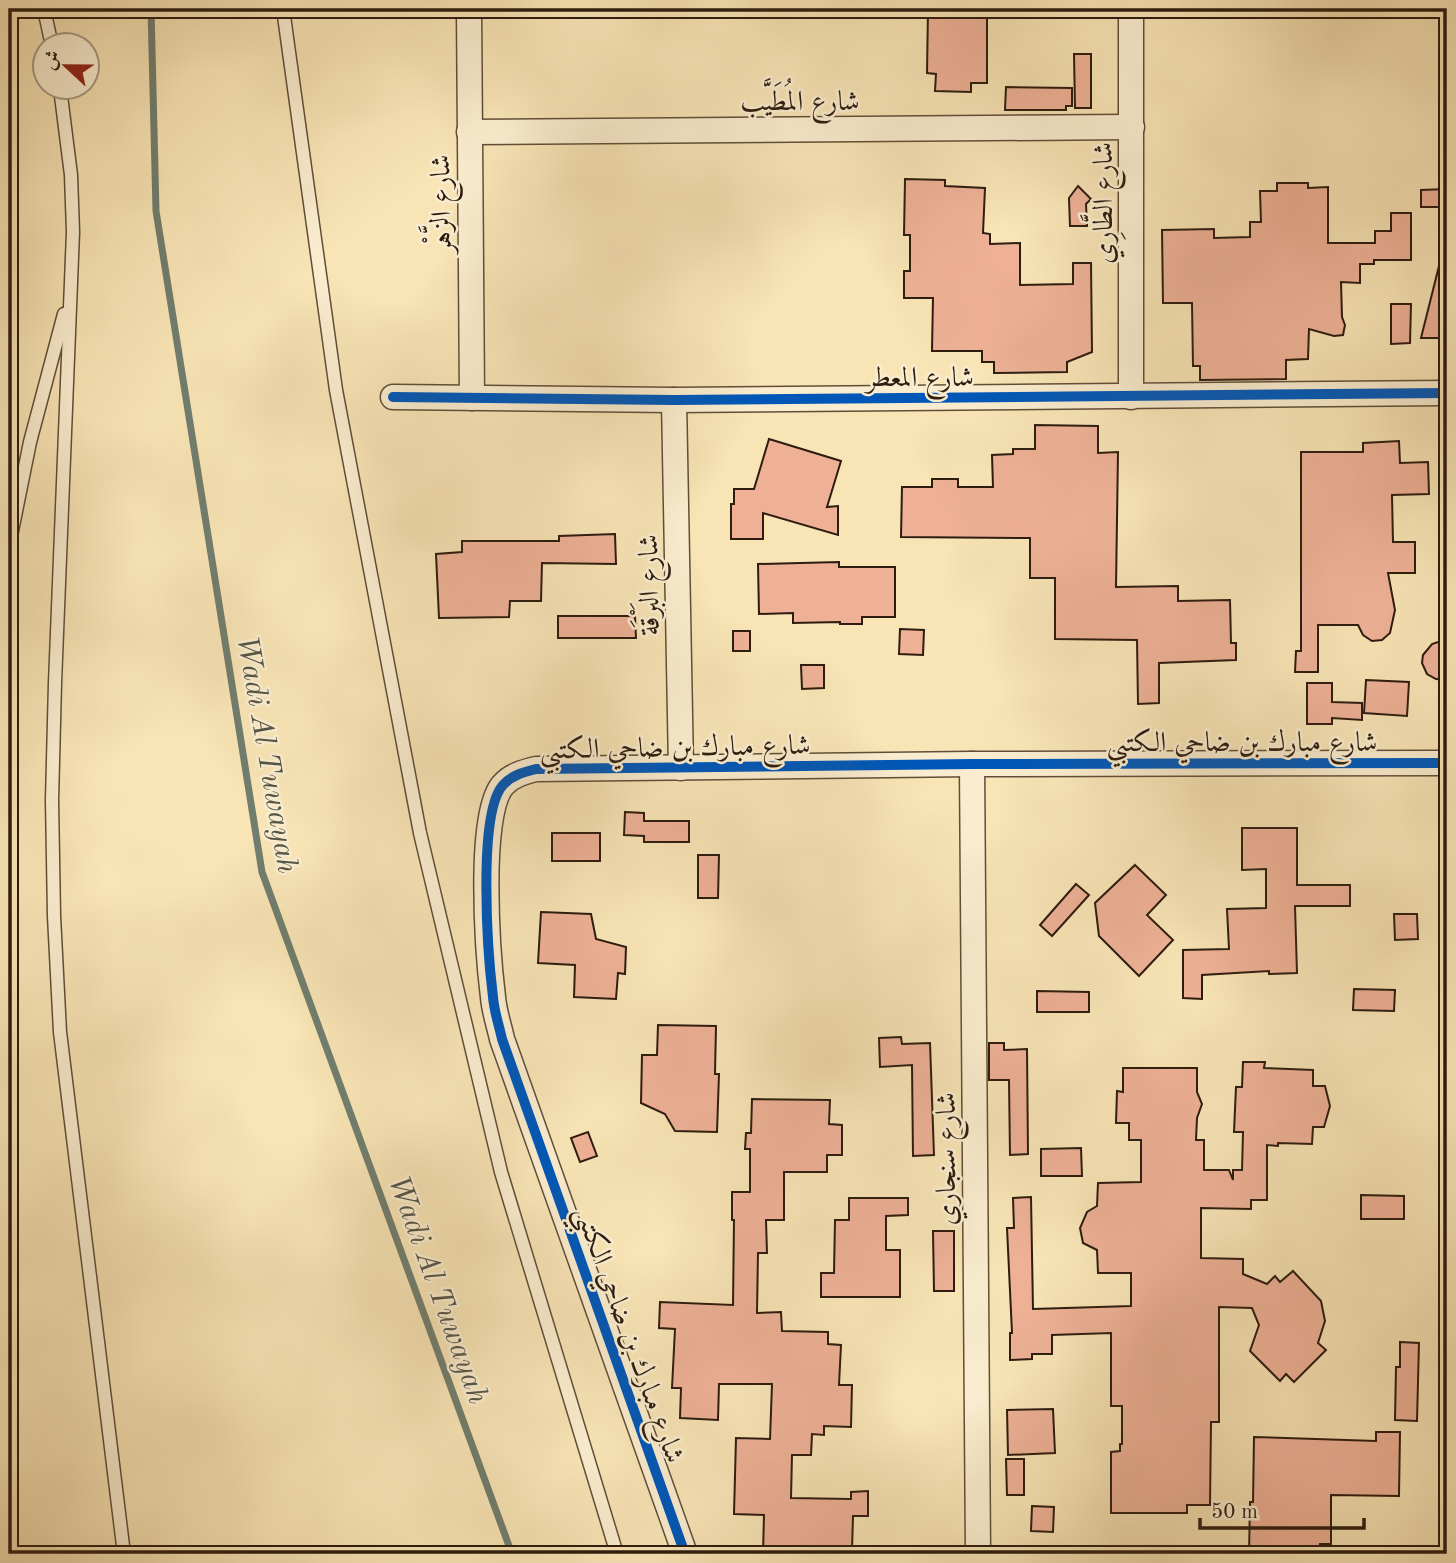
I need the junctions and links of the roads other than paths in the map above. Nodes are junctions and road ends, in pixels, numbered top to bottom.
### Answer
1 (44, 9) edge
2 (283, 9) edge
3 (469, 9) edge
4 (1131, 9) edge
5 (49, 32) edge
6 (62, 102) edge
7 (1132, 127) junction
8 (469, 132) junction
9 (70, 290) junction
10 (1447, 393) edge
11 (393, 397) dead end
12 (1131, 397) junction
13 (472, 398) junction
14 (674, 400) junction
15 (9, 546) edge
16 (1447, 763) edge
17 (972, 764) junction
18 (681, 768) junction
19 (124, 1554) edge
20 (617, 1554) edge
21 (685, 1554) edge
22 (978, 1554) edge

1 - 5 lane
2 - 20 lane
3 - 8 street, شارع الزَّهْر
4 - 7 street, شارع الطَّارِي
6 - 9 lane
7 - 8 street, شارع المُطَيَّب
7 - 12 street, شارع الطَّارِي
8 - 13 street, شارع الزَّهْر
9 - 15 lane
9 - 19 lane
10 - 12 street, شارع المعطر
11 - 13 street, شارع المعطر
12 - 14 street, شارع المعطر
13 - 14 street, شارع المعطر
14 - 18 street, شارع البَرْقَة
16 - 17 street, شارع مبارك بن ضاحي الكتبي
17 - 18 street, شارع مبارك بن ضاحي الكتبي
17 - 22 street, شارع سنجاري
18 - 21 street, شارع مبارك بن ضاحي الكتبي

